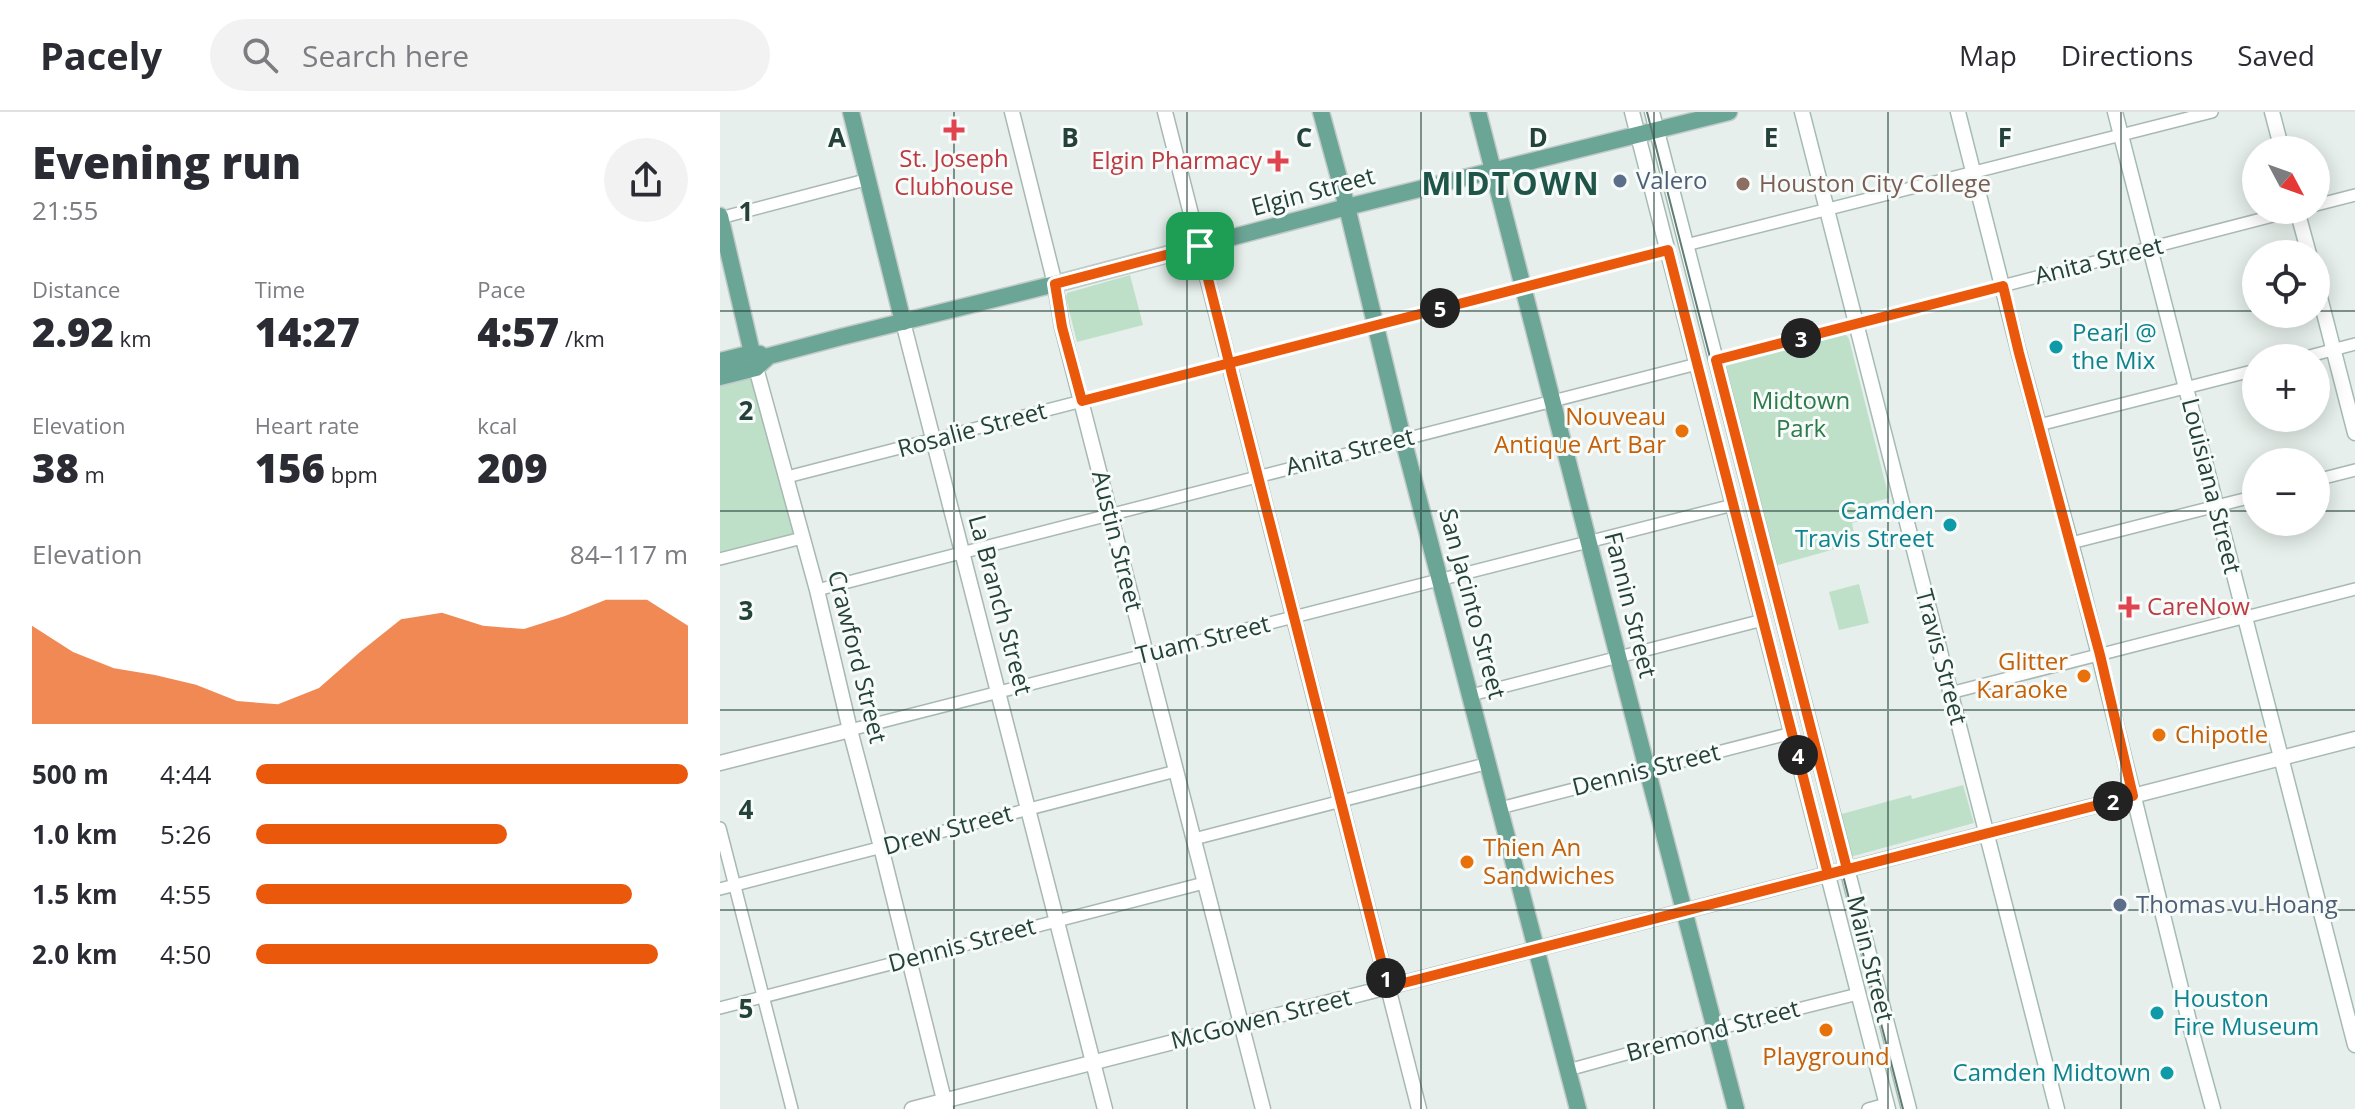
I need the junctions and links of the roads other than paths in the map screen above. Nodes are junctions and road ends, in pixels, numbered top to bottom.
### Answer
1 (851, 112) edge
2 (1012, 112) edge
3 (1165, 112) edge
4 (1321, 112) edge
5 (1478, 112) edge
6 (1632, 112) edge
7 (1652, 112) edge
8 (1729, 112) edge
9 (1802, 112) edge
10 (1958, 112) edge
11 (2115, 112) edge
12 (2212, 112) edge
13 (2272, 112) edge
14 (1657, 131) junction
15 (1638, 135) junction
16 (2121, 135) junction
17 (2278, 136) edge
18 (1494, 171) junction
19 (1973, 172) junction
20 (869, 179) junction
21 (2355, 195) edge
22 (2330, 201) edge
23 (1347, 207) junction
24 (1826, 210) junction
25 (720, 217) edge
26 (2243, 224) edge
27 (1686, 245) junction
28 (1200, 246) junction
29 (2151, 248) junction
30 (1668, 250) junction
31 (1055, 284) junction
32 (1524, 286) junction
33 (2003, 286) junction
34 (903, 322) junction
35 (1854, 324) junction
36 (1377, 326) junction
37 (2328, 328) edge
38 (2355, 344) edge
39 (2334, 350) junction
40 (2330, 351) edge
41 (754, 360) junction
42 (1716, 360) junction
43 (720, 361) edge
44 (1230, 364) junction
45 (1697, 364) junction
46 (2242, 373) edge
47 (720, 377) edge
48 (2186, 387) junction
49 (1552, 400) junction
50 (1082, 401) junction
51 (2039, 425) junction
52 (2355, 433) edge
53 (1403, 439) junction
54 (933, 440) junction
55 (2355, 470) edge
56 (1258, 476) junction
57 (2330, 476) edge
58 (787, 477) junction
59 (2242, 500) edge
60 (1733, 505) junction
61 (2217, 506) junction
62 (1111, 514) junction
63 (802, 538) junction
64 (1590, 541) junction
65 (2071, 543) junction
66 (961, 552) junction
67 (720, 559) edge
68 (1441, 579) junction
69 (2355, 589) edge
70 (817, 590) junction
71 (1295, 617) junction
72 (2244, 618) junction
73 (1763, 620) junction
74 (1146, 654) junction
75 (2100, 655) junction
76 (1619, 658) junction
77 (998, 692) junction
78 (1950, 693) junction
79 (1471, 695) junction
80 (850, 730) junction
81 (1792, 733) junction
82 (2355, 739) edge
83 (2281, 758) junction
84 (720, 763) edge
85 (1489, 763) junction
86 (1647, 769) junction
87 (1176, 771) junction
88 (2133, 796) junction
89 (1341, 801) junction
90 (1500, 808) junction
91 (1027, 809) junction
92 (720, 828) edge
93 (1986, 833) junction
94 (1194, 839) junction
95 (881, 847) junction
96 (1847, 869) junction
97 (1828, 874) junction
98 (1204, 883) junction
99 (734, 885) junction
100 (720, 889) edge
101 (1685, 911) junction
102 (1057, 920) junction
103 (1536, 949) junction
104 (909, 959) junction
105 (1388, 987) junction
106 (2348, 990) edge
107 (1858, 994) junction
108 (763, 997) junction
109 (720, 1008) edge
110 (1240, 1025) junction
111 (1717, 1029) junction
112 (2355, 1045) edge
113 (1094, 1062) junction
114 (1568, 1070) junction
115 (945, 1105) edge
116 (1887, 1106) edge
117 (792, 1109) edge
118 (912, 1109) edge
119 (1105, 1109) edge
120 (1263, 1109) edge
121 (1419, 1109) edge
122 (1578, 1109) edge
123 (1736, 1109) edge
124 (1868, 1109) edge
125 (1909, 1109) edge
126 (2057, 1109) edge
127 (2213, 1109) edge

1 - 20 main road, La Branch Street
2 - 31 main road, Austin Street
3 - 28 main road
4 - 23 main road, San Jacinto Street
5 - 18 main road, Fannin Street
6 - 15 main road, Main Street
7 - 14 main road, Main Street
8 - 14 main road, Elgin Street
9 - 24 main road, Travis Street
10 - 19 main road
11 - 16 main road, Louisiana Street
12 - 16 street
13 - 17 main road
14 - 15 main road, Elgin Street
14 - 27 main road, Main Street
15 - 18 main road, Elgin Street
15 - 30 main road, Main Street
16 - 19 street
16 - 29 main road, Louisiana Street
18 - 23 main road, Elgin Street
18 - 32 main road, Fannin Street
19 - 24 street
19 - 33 main road
20 - 25 street
20 - 34 main road, La Branch Street
21 - 22 street
23 - 28 main road, Elgin Street
23 - 36 main road, San Jacinto Street
24 - 27 street
24 - 35 main road, Travis Street
25 - 41 main road, Crawford Street
26 - 29 street, Anita Street
27 - 42 main road, Main Street
28 - 31 main road, Elgin Street
28 - 44 main road
29 - 33 street, Anita Street
29 - 48 main road, Louisiana Street
30 - 32 street, Rosalie Street
30 - 45 main road, Main Street
31 - 34 main road, Elgin Street
31 - 50 main road, Austin Street
32 - 36 street, Rosalie Street
32 - 49 main road, Fannin Street
33 - 35 street, Anita Street
33 - 51 main road
34 - 41 main road, Elgin Street
34 - 54 main road, La Branch Street
35 - 42 street, Anita Street
35 - 78 main road, Travis Street
36 - 44 street, Rosalie Street
36 - 53 main road, San Jacinto Street
37 - 39 main road
38 - 39 street
39 - 40 street
39 - 52 main road
41 - 43 main road, Elgin Street
41 - 47 main road, Elgin Street
41 - 58 main road, Crawford Street
42 - 96 main road, Main Street
44 - 50 street, Rosalie Street
44 - 56 main road
45 - 49 street, Anita Street
45 - 60 main road, Main Street
46 - 48 street
48 - 51 street
48 - 61 main road, Louisiana Street
49 - 53 street, Anita Street
49 - 64 main road, Fannin Street
50 - 54 street, Rosalie Street
50 - 62 main road, Austin Street
51 - 65 main road
53 - 56 street, Anita Street
53 - 68 main road, San Jacinto Street
54 - 58 street, Rosalie Street
54 - 66 main road, La Branch Street
55 - 57 street
56 - 62 street, Anita Street
56 - 71 main road
58 - 63 main road, Crawford Street
59 - 61 street
60 - 64 street, Tuam Street
60 - 73 main road, Main Street
61 - 65 street
61 - 72 main road, Louisiana Street
62 - 66 street, Anita Street
62 - 74 main road, Austin Street
63 - 67 street
63 - 70 main road, Crawford Street
64 - 68 street, Tuam Street
64 - 76 main road, Fannin Street
65 - 75 main road
66 - 70 street, Anita Street
66 - 77 main road, La Branch Street
68 - 71 street, Tuam Street
68 - 79 main road, San Jacinto Street
69 - 72 street
70 - 80 main road, Crawford Street
71 - 74 street, Tuam Street
71 - 89 main road
72 - 75 street
72 - 83 main road, Louisiana Street
73 - 76 street
73 - 81 main road, Main Street
74 - 77 street, Tuam Street
74 - 87 main road, Austin Street
75 - 78 street
75 - 88 main road
76 - 79 street
76 - 86 main road, Fannin Street
77 - 80 street, Tuam Street
77 - 91 main road, La Branch Street
78 - 93 main road, Travis Street
79 - 85 main road, San Jacinto Street
80 - 84 main road, Tuam Street
80 - 95 main road, Crawford Street
81 - 86 street, Dennis Street
81 - 97 main road, Main Street
82 - 83 main road, McGowen Street
83 - 88 main road, McGowen Street
83 - 106 main road, Louisiana Street
85 - 89 street
85 - 90 main road, San Jacinto Street
86 - 90 street, Dennis Street
86 - 101 main road, Fannin Street
87 - 91 street, Drew Street
87 - 94 main road, Austin Street
88 - 93 main road, McGowen Street
88 - 127 main road
89 - 94 street
89 - 105 main road
90 - 103 main road, San Jacinto Street
91 - 95 street, Drew Street
91 - 102 main road, La Branch Street
92 - 99 street
93 - 96 main road, McGowen Street
93 - 126 main road, Travis Street
94 - 98 main road, Austin Street
95 - 99 street, Drew Street
95 - 104 main road, Crawford Street
96 - 97 main road, McGowen Street
96 - 125 main road, Main Street
97 - 101 main road, McGowen Street
97 - 107 main road, Main Street
98 - 102 street, Dennis Street
98 - 110 main road, Austin Street
99 - 100 street, Drew Street
99 - 108 street
101 - 103 main road, McGowen Street
101 - 111 main road, Fannin Street
102 - 104 street, Dennis Street
102 - 113 main road, La Branch Street
103 - 105 main road, McGowen Street
103 - 114 main road, San Jacinto Street
104 - 108 street, Dennis Street
104 - 115 main road, Crawford Street
105 - 110 main road, McGowen Street
105 - 121 main road
106 - 112 main road, Louisiana Street
107 - 111 street, Bremond Street
107 - 116 main road, Main Street
108 - 109 street, Dennis Street
108 - 117 street
110 - 113 main road, McGowen Street
110 - 120 main road, Austin Street
111 - 114 street, Bremond Street
111 - 123 main road, Fannin Street
113 - 115 main road, McGowen Street
113 - 119 main road, La Branch Street
114 - 122 main road, San Jacinto Street
115 - 118 main road, McGowen Street
116 - 124 street

